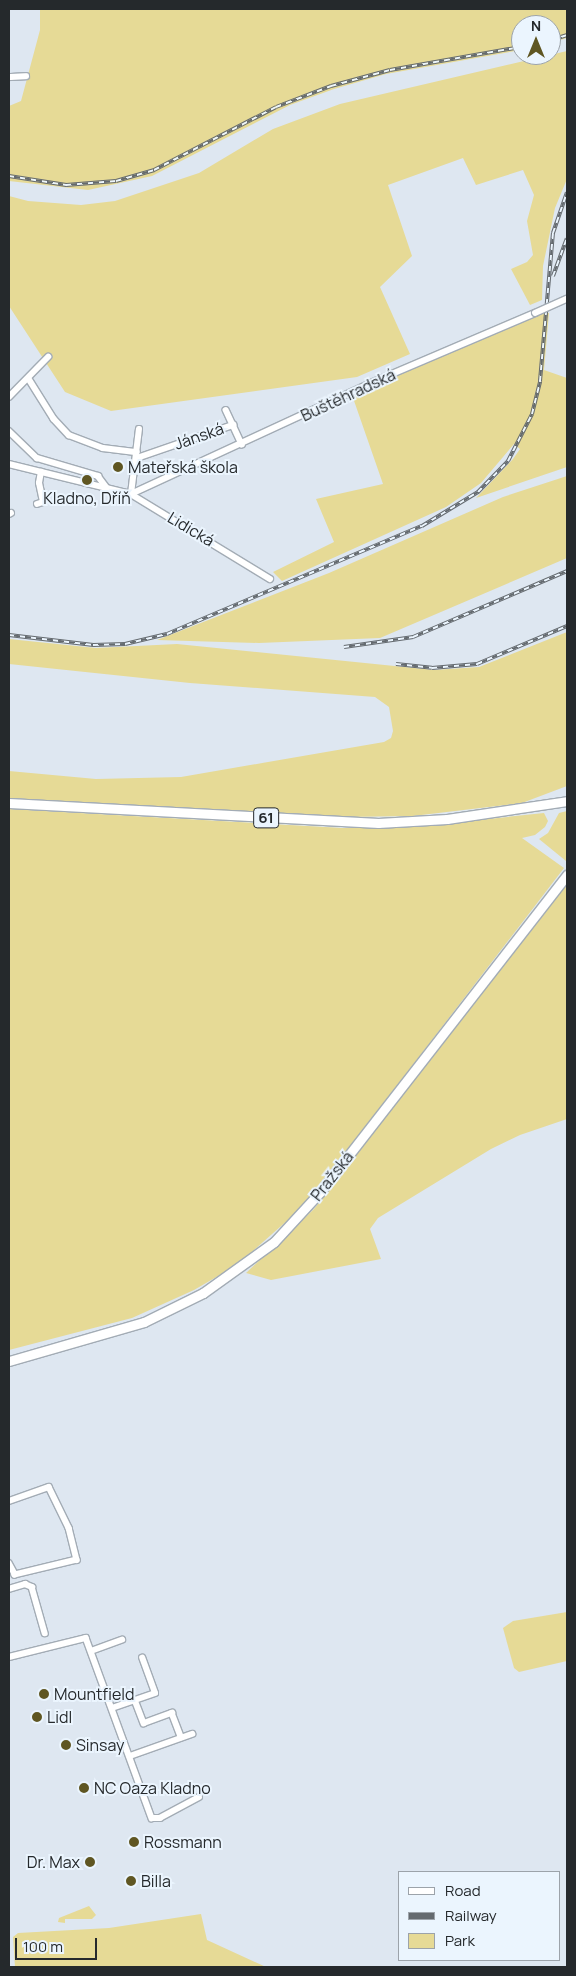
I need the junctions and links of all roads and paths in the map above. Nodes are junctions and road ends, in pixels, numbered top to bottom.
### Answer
1 (26, 76) dead end
2 (9, 77) edge
3 (567, 299) edge
4 (48, 357) dead end
5 (29, 379) junction
6 (10, 394) edge
7 (226, 410) dead end
8 (233, 425) junction
9 (139, 429) dead end
10 (9, 431) edge
11 (242, 444) junction
12 (137, 455) junction
13 (9, 464) edge
14 (41, 472) junction
15 (107, 488) junction
16 (131, 494) junction
17 (37, 504) dead end
18 (270, 579) dead end
19 (567, 796) edge
20 (567, 802) edge
21 (9, 803) edge
22 (522, 808) junction
23 (567, 875) edge
24 (9, 1361) edge
25 (9, 1501) edge
26 (9, 1564) edge
27 (9, 1589) edge
28 (45, 1633) dead end
29 (122, 1640) dead end
30 (91, 1651) junction
31 (9, 1657) edge
32 (142, 1658) dead end
33 (136, 1700) junction
34 (112, 1708) junction
35 (192, 1734) dead end
36 (181, 1738) junction
37 (130, 1756) junction
38 (199, 1797) dead end

1 - 2 street
3 - 11 street, Buštěhradská, bridge
4 - 5 street
5 - 6 street
5 - 12 street, Jánská
7 - 8 street, Jánská
8 - 11 street, Jánská
8 - 12 street, Jánská
9 - 12 street
10 - 15 street, Lidická
11 - 16 street, Buštěhradská
12 - 16 street
13 - 14 street, Lidická
14 - 15 street, Lidická
14 - 17 street
15 - 16 street, Lidická
16 - 18 street, Lidická
19 - 22 street, 61
20 - 22 street, 61
21 - 22 street, 61
23 - 24 street, Pražská
25 - 26 street
27 - 28 street
29 - 30 street
30 - 31 street
30 - 34 street
32 - 33 street
33 - 34 street
33 - 36 street
34 - 37 street
35 - 36 street
36 - 37 street
37 - 38 street

